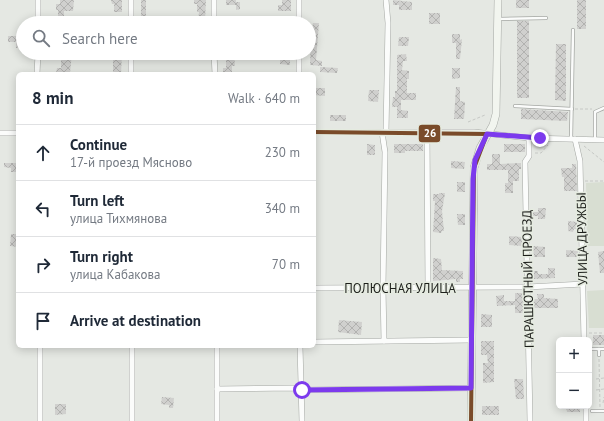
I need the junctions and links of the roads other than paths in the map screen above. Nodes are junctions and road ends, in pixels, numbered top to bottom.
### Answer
1 (38, 0) edge
2 (131, 0) edge
3 (214, 0) edge
4 (299, 0) edge
5 (386, 0) edge
6 (498, 0) edge
7 (38, 16) edge
8 (131, 16) edge
9 (214, 16) edge
10 (299, 16) edge
11 (546, 18) dead end
12 (497, 19) junction
13 (573, 30) dead end
14 (38, 60) edge
15 (131, 60) edge
16 (214, 60) edge
17 (299, 60) edge
18 (38, 72) edge
19 (130, 72) edge
20 (214, 72) edge
21 (299, 72) edge
22 (515, 106) dead end
23 (604, 108) edge
24 (572, 109) junction
25 (316, 132) edge
26 (384, 132) junction
27 (427, 132) junction
28 (0, 134) edge
29 (16, 134) edge
30 (487, 134) junction
31 (529, 138) junction
32 (573, 139) junction
33 (595, 140) junction
34 (604, 140) edge
35 (583, 284) junction
36 (473, 287) junction
37 (528, 287) junction
38 (316, 288) edge
39 (383, 288) junction
40 (428, 288) junction
41 (584, 337) edge
42 (471, 340) junction
43 (384, 341) junction
44 (316, 342) edge
45 (40, 348) edge
46 (132, 348) edge
47 (217, 348) edge
48 (300, 348) edge
49 (592, 349) edge
50 (599, 349) junction
51 (604, 349) edge
52 (599, 355) road end
53 (471, 388) junction
54 (217, 389) junction
55 (302, 390) junction
56 (586, 409) edge
57 (592, 411) dead end
58 (604, 411) edge
59 (40, 421) edge
60 (132, 421) edge
61 (217, 421) edge
62 (302, 421) edge
63 (472, 421) edge
64 (530, 421) edge
65 (586, 421) edge

1 - 7 street
2 - 8 street
3 - 9 street
4 - 10 street
5 - 26 street
6 - 12 street
11 - 12 lane
12 - 30 street
13 - 24 lane
14 - 18 street
15 - 19 street
16 - 20 street
17 - 21 street
22 - 24 lane
23 - 33 lane
24 - 32 lane
25 - 26 street
26 - 27 street
26 - 39 street
27 - 30 street
27 - 40 street
28 - 29 street
30 - 31 street
30 - 36 street
31 - 32 street
31 - 37 street, ПАРАШЮТНЫЙ ПРОЕЗД
32 - 33 street
32 - 35 street, УЛИЦА ДРУЖБЫ
33 - 34 street
35 - 37 street, ПОЛЮСНАЯ УЛИЦА
35 - 41 street, УЛИЦА ДРУЖБЫ
36 - 37 street, ПОЛЮСНАЯ УЛИЦА
36 - 40 street, ПОЛЮСНАЯ УЛИЦА
36 - 42 street
37 - 64 street, ПАРАШЮТНЫЙ ПРОЕЗД
38 - 39 street, ПОЛЮСНАЯ УЛИЦА
39 - 40 street, ПОЛЮСНАЯ УЛИЦА
39 - 43 street
42 - 43 street
42 - 53 street
43 - 44 street
45 - 59 street
46 - 60 street
47 - 54 street
48 - 55 street
49 - 50 lane
50 - 51 lane
50 - 52 lane
53 - 55 street
53 - 63 street
54 - 55 street
54 - 61 street
55 - 62 street
56 - 65 street
57 - 58 lane

